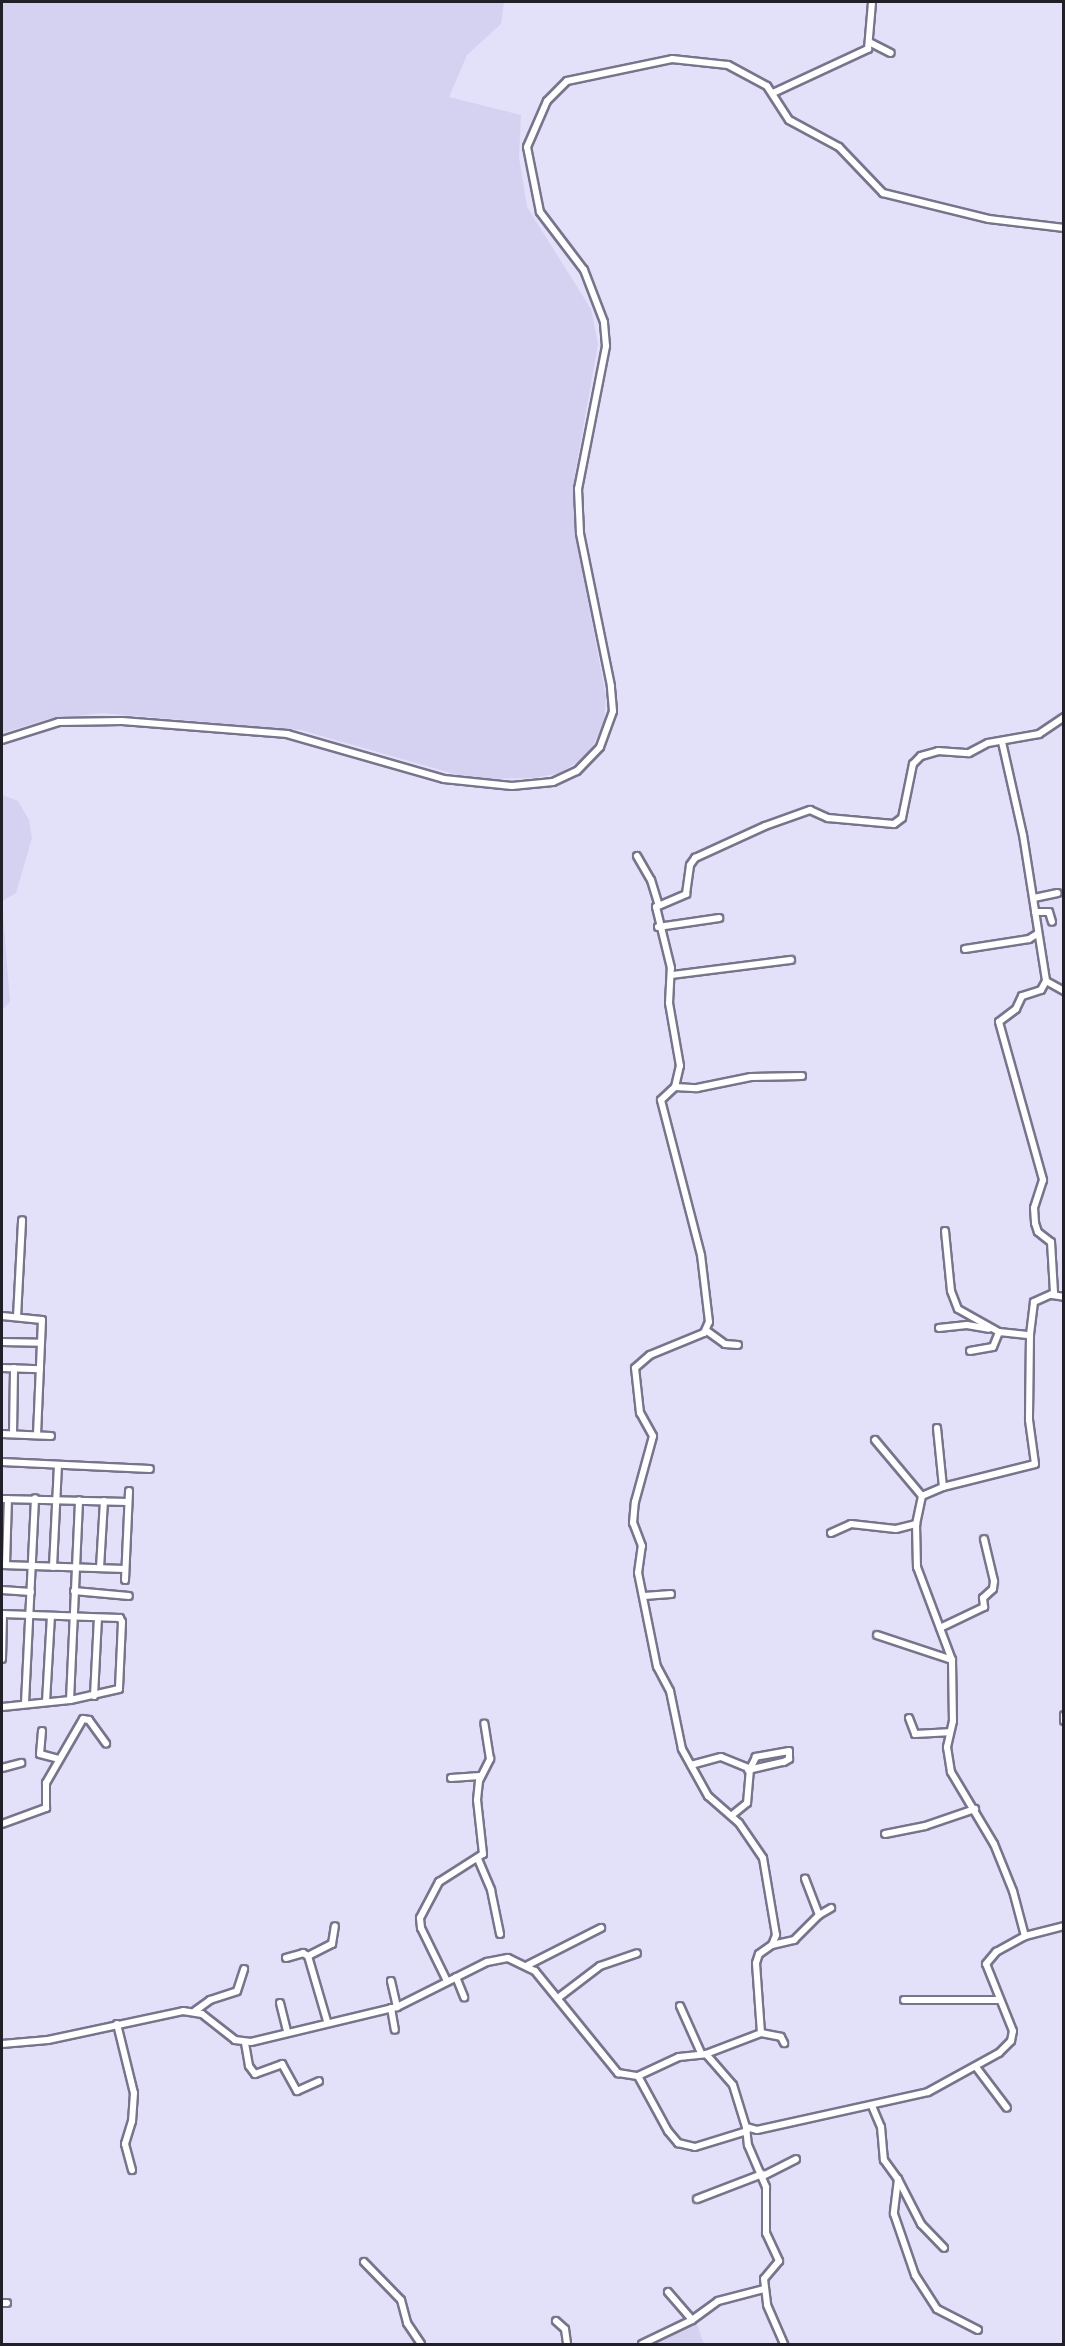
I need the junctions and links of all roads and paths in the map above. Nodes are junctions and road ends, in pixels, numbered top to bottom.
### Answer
1 (872, 2) edge
2 (871, 43) junction
3 (891, 53) dead end
4 (773, 93) junction
5 (1064, 228) edge
6 (1064, 717) edge
7 (2, 740) edge
8 (1002, 742) junction
9 (637, 856) dead end
10 (1058, 893) dead end
11 (1034, 898) junction
12 (658, 903) junction
13 (1035, 912) junction
14 (719, 918) dead end
15 (1052, 922) dead end
16 (658, 927) junction
17 (1037, 933) junction
18 (965, 949) dead end
19 (791, 960) dead end
20 (672, 975) junction
21 (1046, 981) junction
22 (1064, 991) edge
23 (802, 1076) dead end
24 (675, 1087) junction
25 (22, 1220) dead end
26 (945, 1232) dead end
27 (1052, 1295) junction
28 (1064, 1297) edge
29 (2, 1316) edge
30 (17, 1317) junction
31 (939, 1328) dead end
32 (707, 1331) junction
33 (997, 1331) junction
34 (1030, 1335) junction
35 (2, 1342) edge
36 (41, 1344) junction
37 (738, 1345) dead end
38 (970, 1351) dead end
39 (2, 1368) edge
40 (14, 1368) junction
41 (40, 1368) junction
42 (938, 1428) dead end
43 (2, 1434) edge
44 (13, 1434) junction
45 (37, 1436) junction
46 (51, 1436) dead end
47 (875, 1440) dead end
48 (2, 1462) edge
49 (58, 1466) junction
50 (150, 1469) dead end
51 (943, 1487) junction
52 (129, 1491) dead end
53 (922, 1496) junction
54 (5, 1498) edge
55 (35, 1498) junction
56 (56, 1499) junction
57 (79, 1500) junction
58 (104, 1501) junction
59 (128, 1502) junction
60 (916, 1524) junction
61 (831, 1533) dead end
62 (984, 1539) dead end
63 (4, 1565) edge
64 (32, 1566) junction
65 (53, 1567) junction
66 (75, 1567) junction
67 (100, 1568) junction
68 (125, 1569) junction
69 (124, 1580) dead end
70 (2, 1590) edge
71 (74, 1591) junction
72 (31, 1592) junction
73 (671, 1594) dead end
74 (129, 1596) dead end
75 (644, 1596) junction
76 (2, 1614) edge
77 (28, 1615) junction
78 (51, 1616) junction
79 (73, 1616) junction
80 (98, 1618) junction
81 (940, 1628) junction
82 (877, 1635) dead end
83 (2, 1659) edge
84 (952, 1660) junction
85 (94, 1696) junction
86 (70, 1700) junction
87 (46, 1702) junction
88 (25, 1703) junction
89 (2, 1707) edge
90 (1064, 1714) edge
91 (909, 1718) dead end
92 (1064, 1721) edge
93 (484, 1723) dead end
94 (42, 1731) dead end
95 (948, 1732) junction
96 (106, 1743) dead end
97 (59, 1759) junction
98 (21, 1763) dead end
99 (691, 1765) junction
100 (2, 1767) edge
101 (749, 1769) junction
102 (480, 1776) junction
103 (451, 1778) dead end
104 (975, 1809) junction
105 (732, 1815) junction
106 (2, 1823) edge
107 (885, 1834) dead end
108 (478, 1859) junction
109 (805, 1879) dead end
110 (831, 1908) dead end
111 (819, 1915) junction
112 (335, 1926) dead end
113 (1064, 1926) edge
114 (601, 1928) dead end
115 (500, 1934) dead end
116 (1025, 1936) junction
117 (772, 1945) junction
118 (637, 1953) dead end
119 (308, 1956) junction
120 (286, 1958) dead end
121 (528, 1965) junction
122 (244, 1969) dead end
123 (456, 1977) junction
124 (391, 1981) dead end
125 (447, 1981) junction
126 (464, 1997) dead end
127 (558, 1998) junction
128 (904, 2000) dead end
129 (999, 2000) junction
130 (280, 2003) dead end
131 (680, 2006) dead end
132 (394, 2008) junction
133 (195, 2011) junction
134 (327, 2021) junction
135 (117, 2024) junction
136 (395, 2030) dead end
137 (287, 2031) junction
138 (761, 2032) junction
139 (245, 2043) junction
140 (784, 2043) dead end
141 (2, 2044) edge
142 (704, 2054) junction
143 (976, 2067) junction
144 (638, 2076) junction
145 (319, 2081) dead end
146 (872, 2106) junction
147 (1007, 2108) dead end
148 (746, 2129) junction
149 (796, 2159) dead end
150 (132, 2170) dead end
151 (763, 2175) junction
152 (898, 2179) junction
153 (698, 2199) dead end
154 (944, 2248) dead end
155 (364, 2262) dead end
156 (764, 2289) junction
157 (669, 2292) dead end
158 (692, 2320) junction
159 (556, 2321) dead end
160 (978, 2330) dead end
161 (421, 2344) edge
162 (567, 2344) edge
163 (642, 2344) edge
164 (784, 2344) edge

1 - 2 street
2 - 3 street
2 - 4 street
4 - 5 street
4 - 7 street
6 - 8 street
8 - 11 street
8 - 12 street
9 - 12 street
10 - 11 street
11 - 13 street
12 - 16 street
13 - 15 street
13 - 17 street
14 - 16 street
16 - 20 street
17 - 18 street
17 - 21 street
19 - 20 street
20 - 24 street
21 - 22 street
21 - 27 street
23 - 24 street
24 - 32 street
25 - 30 street
26 - 33 street
27 - 28 street
27 - 34 street
29 - 30 street
30 - 36 street
31 - 33 street
32 - 37 street
32 - 75 street
33 - 34 street
33 - 38 street
34 - 51 street
35 - 36 street
36 - 41 street
39 - 40 street
40 - 41 street
40 - 44 street
41 - 45 street
42 - 51 street
43 - 44 street
44 - 45 street
45 - 46 street
47 - 53 street
48 - 49 street
49 - 50 street
49 - 56 street
51 - 53 street
52 - 59 street
53 - 60 street
54 - 55 street
54 - 63 street
55 - 56 street
55 - 64 street
56 - 57 street
56 - 65 street
57 - 58 street
57 - 66 street
58 - 59 street
58 - 67 street
59 - 68 street
60 - 61 street
60 - 81 street
62 - 81 street
63 - 64 street
64 - 65 street
64 - 72 street
65 - 66 street
66 - 67 street
66 - 71 street
67 - 68 street
68 - 69 street
70 - 72 street
71 - 74 street
71 - 79 street
72 - 77 street
73 - 75 street
75 - 99 street
76 - 77 street
76 - 83 street
77 - 78 street
77 - 88 street
78 - 79 street
78 - 87 street
79 - 80 street
79 - 86 street
80 - 85 street
80 - 85 street
81 - 84 street
82 - 84 street
84 - 95 street
85 - 86 street
86 - 87 street
87 - 88 street
88 - 89 street
90 - 92 street
91 - 95 street
93 - 102 street
94 - 97 street
95 - 104 street
96 - 97 street
97 - 106 street
98 - 100 street
99 - 101 street
99 - 105 street
101 - 101 street
101 - 105 street
102 - 103 street
102 - 108 street
104 - 107 street
104 - 116 street
105 - 117 street
108 - 115 street
108 - 125 street
109 - 111 street
110 - 111 street
111 - 117 street
112 - 119 street
113 - 116 street
114 - 121 street
116 - 129 street
117 - 138 street
118 - 127 street
119 - 120 street
119 - 134 street
121 - 123 street
121 - 127 street
122 - 133 street
123 - 125 street
123 - 126 street
124 - 132 street
125 - 132 street
127 - 144 street
128 - 129 street
129 - 143 street
130 - 137 street
131 - 142 street
132 - 134 street
132 - 136 street
133 - 135 street
133 - 139 street
134 - 137 street
135 - 141 street
135 - 150 street
137 - 139 street
138 - 140 street
138 - 142 street
139 - 145 street
142 - 144 street
142 - 148 street
143 - 146 street
143 - 147 street
144 - 148 street
146 - 148 street
146 - 152 street
148 - 151 street
149 - 151 street
151 - 153 street
151 - 156 street
152 - 154 street
152 - 160 street
155 - 161 street
156 - 158 street
156 - 164 street
157 - 158 street
158 - 163 street
159 - 162 street

